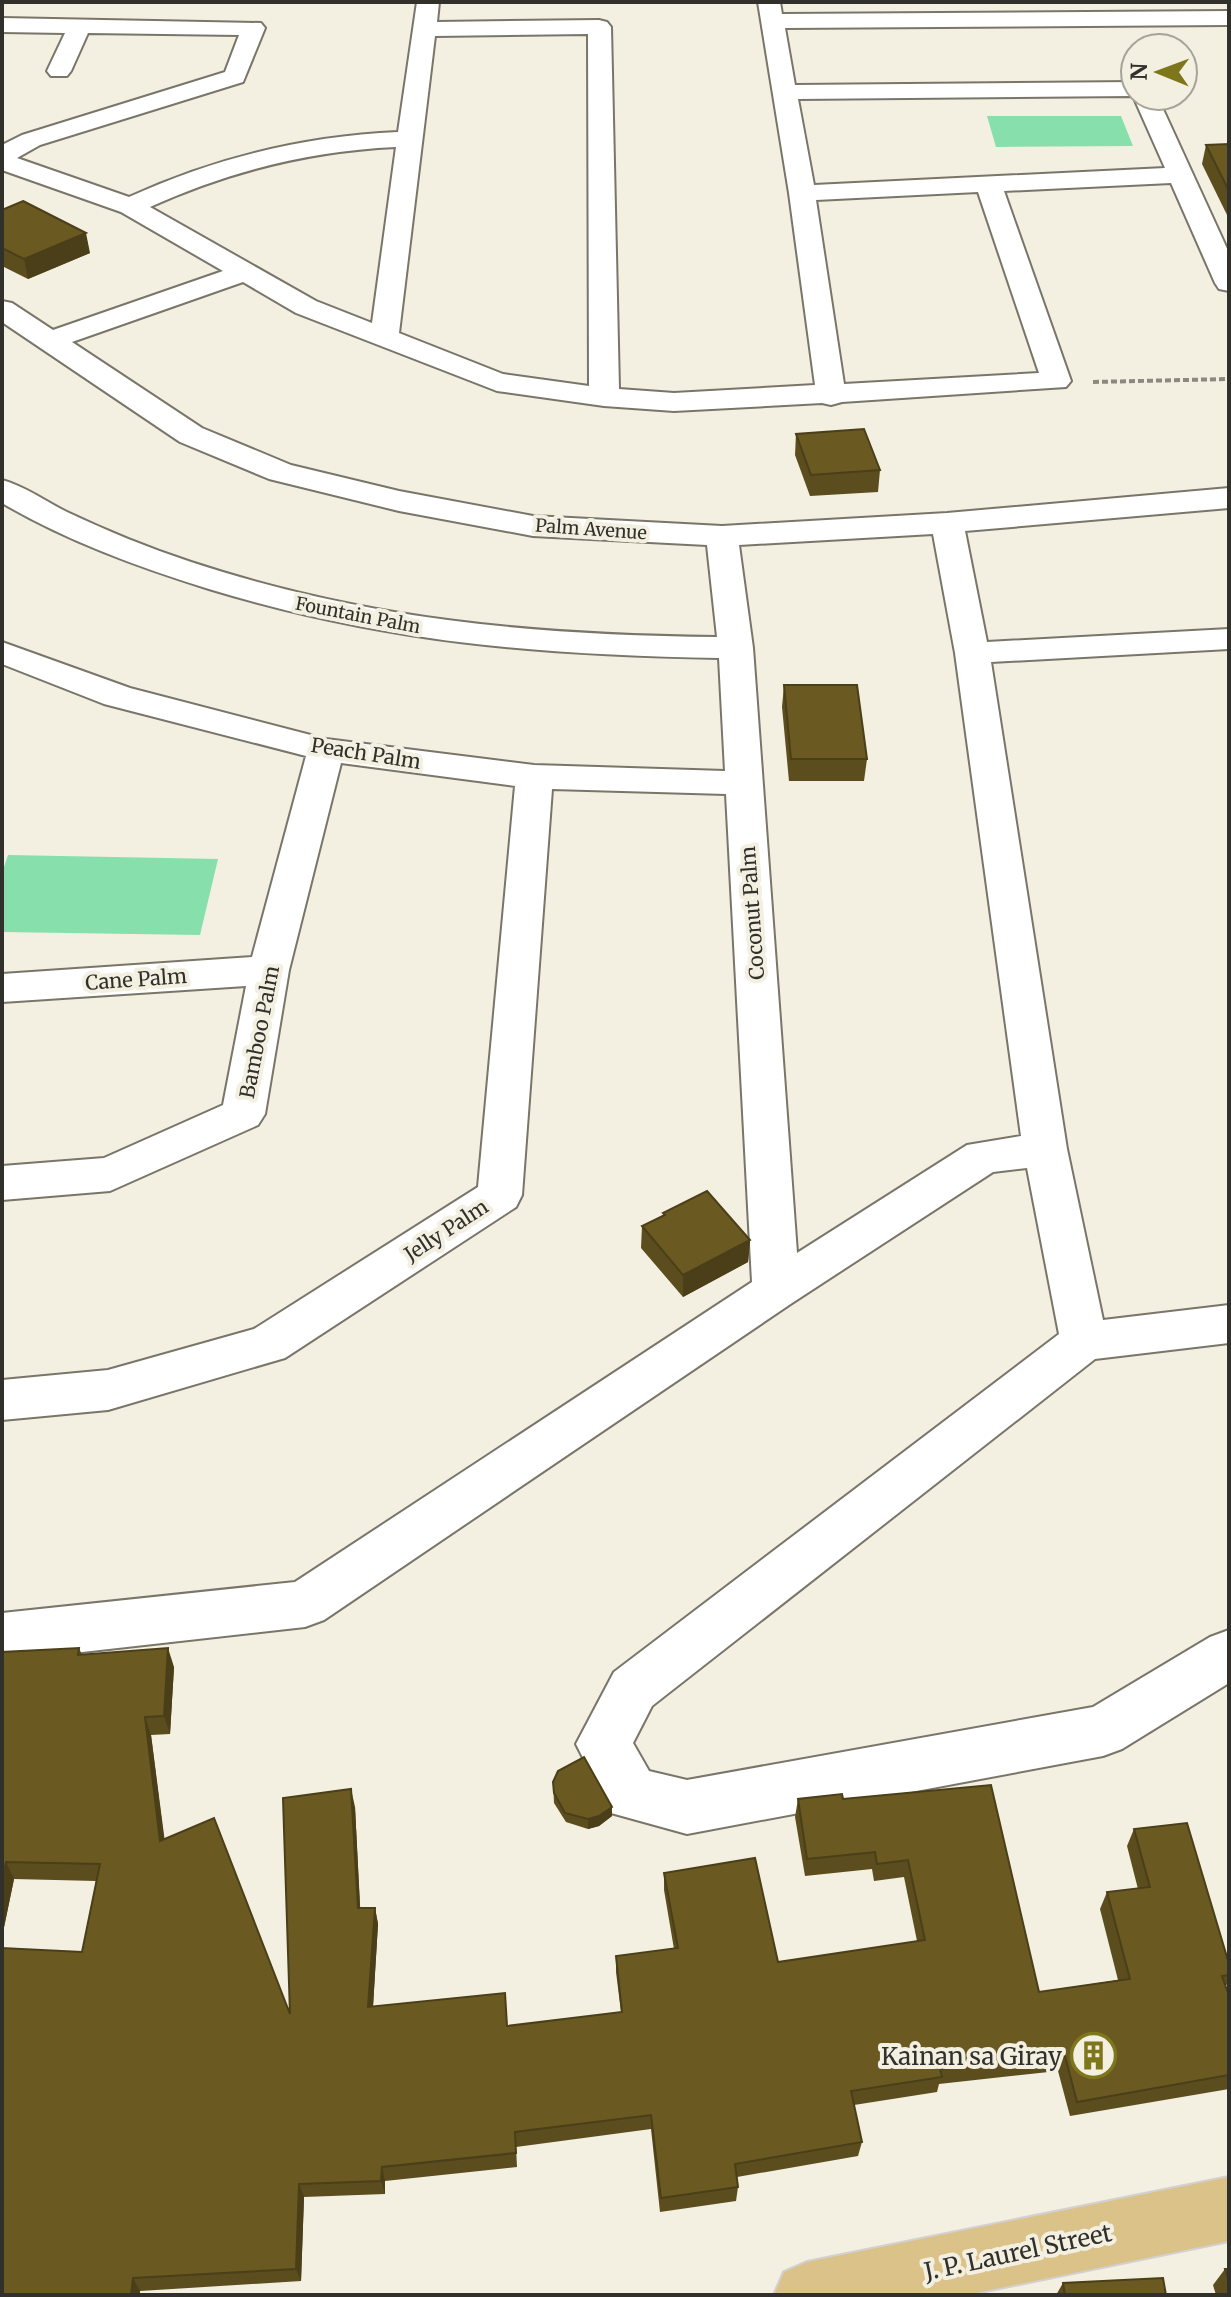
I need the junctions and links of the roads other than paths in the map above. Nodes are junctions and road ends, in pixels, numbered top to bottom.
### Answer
1 (428, 2) edge
2 (771, 11) edge
3 (1229, 18) edge
4 (2, 25) edge
5 (80, 26) junction
6 (424, 29) junction
7 (59, 71) dead end
8 (1119, 89) edge
9 (785, 92) junction
10 (1152, 112) edge
11 (408, 139) junction
12 (2, 158) edge
13 (1180, 175) junction
14 (988, 184) junction
15 (802, 193) junction
16 (130, 206) junction
17 (243, 273) junction
18 (1229, 283) edge
19 (2, 309) edge
20 (384, 338) junction
21 (51, 340) junction
22 (831, 396) junction
23 (604, 397) junction
24 (2, 490) edge
25 (1229, 498) edge
26 (947, 523) junction
27 (722, 536) junction
28 (1229, 639) edge
29 (736, 648) junction
30 (2, 652) edge
31 (972, 653) junction
32 (326, 750) junction
33 (534, 777) junction
34 (743, 783) junction
35 (269, 970) junction
36 (2, 988) edge
37 (1045, 1149) junction
38 (2, 1183) edge
39 (776, 1290) junction
40 (1229, 1324) edge
41 (1084, 1341) junction
42 (2, 1400) edge
43 (2, 1637) edge
44 (1229, 1654) edge
45 (1229, 2209) edge
46 (807, 2295) edge

1 - 6 street
2 - 3 street
2 - 9 street
4 - 5 street
5 - 7 street
5 - 12 street
6 - 11 street
6 - 23 street
8 - 9 street
9 - 15 street
10 - 13 street
11 - 16 street
11 - 20 street
12 - 16 street
13 - 14 street
13 - 18 street
14 - 15 street
14 - 22 street
15 - 22 street
16 - 17 street
17 - 20 street
17 - 21 street
19 - 21 street, Palm Avenue
20 - 23 street
21 - 27 street, Palm Avenue
22 - 23 street
24 - 29 street, Fountain Palm
25 - 26 street, Palm Avenue
26 - 27 street, Palm Avenue
26 - 31 street
27 - 29 street, Coconut Palm
28 - 31 street
29 - 34 street, Coconut Palm
30 - 32 street, Peach Palm
31 - 37 street
32 - 33 street, Peach Palm
32 - 35 street, Bamboo Palm
33 - 34 street, Peach Palm
33 - 42 street, Jelly Palm
34 - 39 street, Coconut Palm
35 - 36 street, Cane Palm
35 - 38 street, Bamboo Palm
37 - 39 street
37 - 41 street
39 - 43 street
40 - 41 street
41 - 44 street
45 - 46 main road, J. P. Laurel Street

